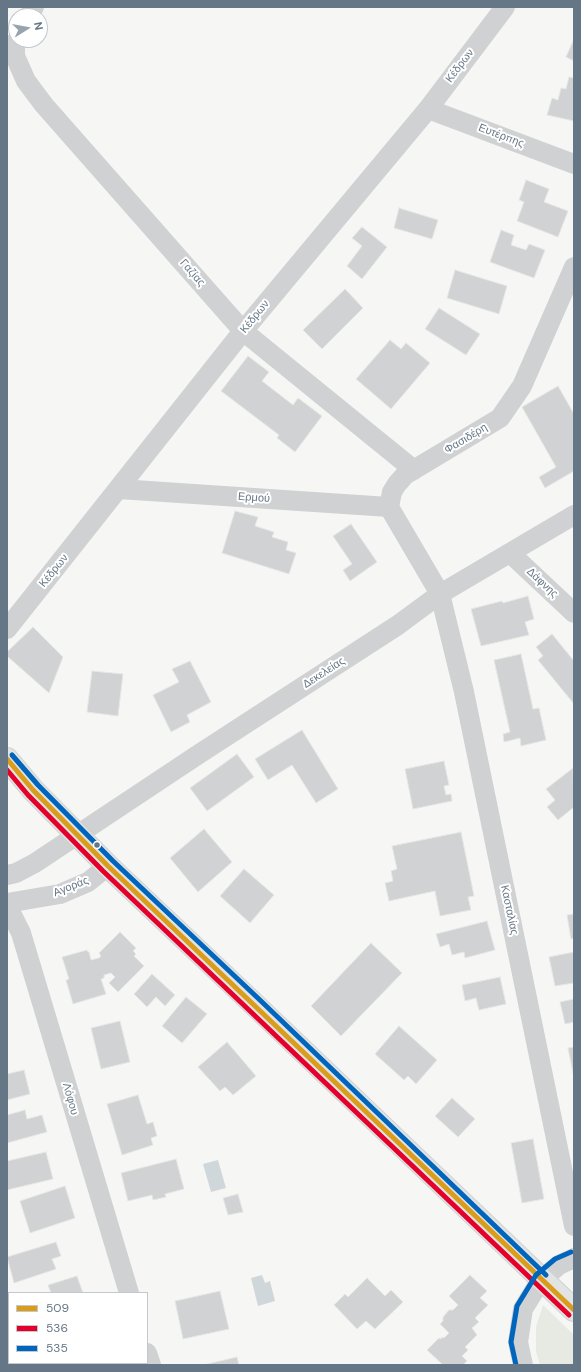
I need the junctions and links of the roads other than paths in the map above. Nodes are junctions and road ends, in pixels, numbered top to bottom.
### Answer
1 (505, 7) edge
2 (15, 48) edge
3 (428, 109) junction
4 (574, 164) edge
5 (574, 267) edge
6 (243, 331) junction
7 (414, 470) junction
8 (119, 488) junction
9 (389, 507) junction
10 (574, 515) edge
11 (510, 553) junction
12 (440, 594) junction
13 (574, 613) edge
14 (7, 629) edge
15 (7, 759) edge
16 (76, 835) junction
17 (108, 866) junction
18 (7, 875) edge
19 (7, 903) edge
20 (7, 908) edge
21 (574, 1226) edge
22 (574, 1258) edge
23 (541, 1280) junction
24 (129, 1292) edge
25 (574, 1310) edge
26 (523, 1365) edge

1 - 3 street, Κέδρων
2 - 6 street, Γαζίας
3 - 4 street, Ευτέρπης
3 - 6 street, Κέδρων
5 - 7 street, Φασιδέρη
6 - 7 street, Γαζίας
6 - 8 street, Κέδρων
7 - 9 street, Φασιδέρη
8 - 9 street, Ερμού
8 - 14 street, Κέδρων
9 - 12 street
10 - 11 street, Δεκελείας
11 - 12 street, Δεκελείας
11 - 13 street, Δάφνης
12 - 16 street, Δεκελείας
12 - 21 street, Κασταλίας
15 - 16 main road
16 - 17 main road
16 - 18 street
17 - 19 street, Αγοράς
17 - 23 main road
20 - 24 street, Λόφου
22 - 23 street
23 - 25 main road
23 - 26 street

